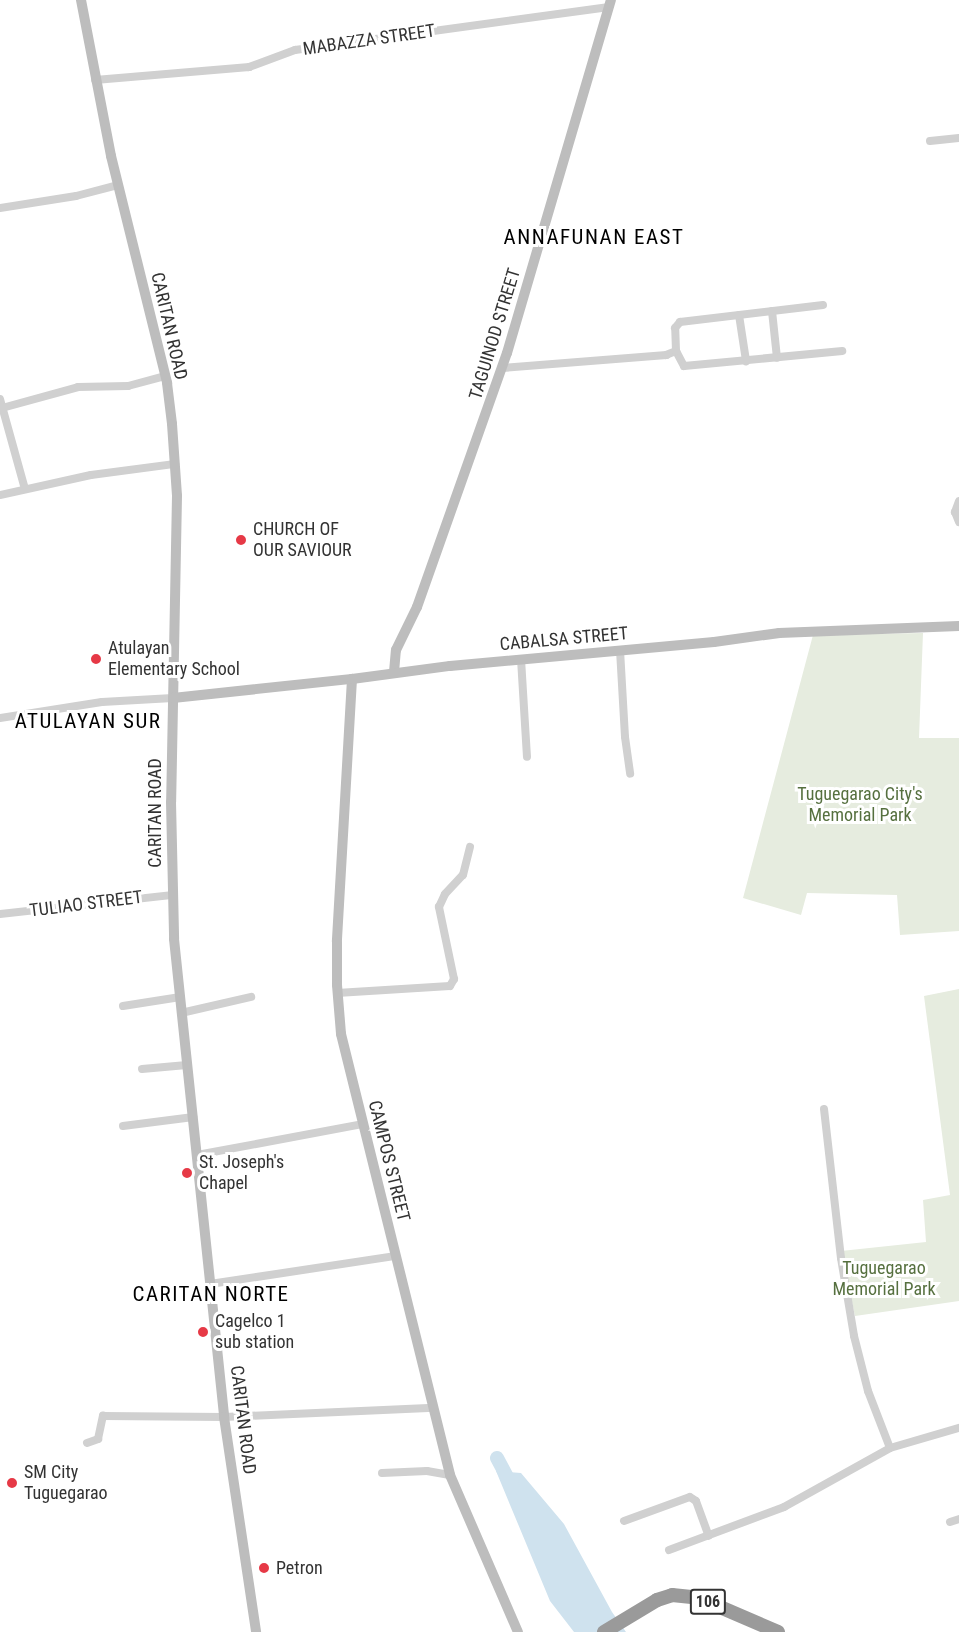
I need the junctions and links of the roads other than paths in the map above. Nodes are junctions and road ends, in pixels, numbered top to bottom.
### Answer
1 (81, 0) edge
2 (610, 3) edge
3 (95, 80) junction
4 (959, 138) edge
5 (930, 141) dead end
6 (118, 185) junction
7 (0, 208) edge
8 (823, 305) dead end
9 (772, 311) junction
10 (739, 315) junction
11 (676, 351) junction
12 (842, 351) dead end
13 (777, 358) junction
14 (746, 361) junction
15 (502, 368) junction
16 (165, 376) junction
17 (0, 399) edge
18 (2, 408) junction
19 (175, 464) junction
20 (25, 489) junction
21 (0, 495) edge
22 (959, 501) edge
23 (959, 522) edge
24 (959, 626) edge
25 (620, 650) junction
26 (521, 659) junction
27 (394, 672) junction
28 (352, 679) junction
29 (173, 698) junction
30 (0, 718) edge
31 (527, 756) dead end
32 (630, 774) dead end
33 (470, 847) dead end
34 (171, 895) junction
35 (0, 914) edge
36 (337, 993) junction
37 (180, 997) junction
38 (251, 997) dead end
39 (123, 1006) dead end
40 (181, 1013) junction
41 (187, 1065) junction
42 (142, 1069) dead end
43 (824, 1109) dead end
44 (193, 1117) junction
45 (362, 1124) junction
46 (123, 1126) dead end
47 (197, 1155) junction
48 (396, 1256) junction
49 (210, 1284) junction
50 (434, 1408) junction
51 (224, 1417) junction
52 (959, 1428) edge
53 (87, 1443) dead end
54 (890, 1448) junction
55 (382, 1473) dead end
56 (450, 1475) junction
57 (624, 1521) dead end
58 (709, 1536) junction
59 (669, 1550) dead end
60 (256, 1632) edge
61 (518, 1632) edge
62 (604, 1632) edge
63 (778, 1632) edge

1 - 3 street, CARITAN ROAD
2 - 3 street, MABAZZA STREET
2 - 15 street, TAGUINOD STREET
3 - 6 street, CARITAN ROAD
4 - 5 street
6 - 7 street
6 - 16 street, CARITAN ROAD
8 - 9 street
9 - 10 street
9 - 13 street
10 - 11 street
10 - 14 street
11 - 14 street
11 - 15 street
12 - 13 street
13 - 14 street
15 - 27 street, TAGUINOD STREET
16 - 18 street
16 - 19 street, CARITAN ROAD
17 - 18 street
18 - 20 street
19 - 20 street
19 - 29 street, CARITAN ROAD
20 - 21 street
22 - 23 street
24 - 25 street, CABALSA STREET
25 - 26 street, CABALSA STREET
25 - 32 street
26 - 27 street, CABALSA STREET
26 - 31 street
27 - 28 street, CABALSA STREET
28 - 29 street, CABALSA STREET
28 - 36 street, CAMPOS STREET
29 - 30 street
29 - 34 street, CARITAN ROAD
33 - 36 street
34 - 35 street, TULIAO STREET
34 - 37 street, CARITAN ROAD
36 - 45 street, CAMPOS STREET
37 - 39 street
37 - 40 street, CARITAN ROAD
38 - 40 street
40 - 41 street, CARITAN ROAD
41 - 42 street
41 - 44 street, CARITAN ROAD
43 - 54 street
44 - 46 street
44 - 47 street, CARITAN ROAD
45 - 47 street
45 - 48 street, CAMPOS STREET
47 - 49 street, CARITAN ROAD
48 - 49 street
48 - 50 street, CAMPOS STREET
49 - 51 street, CARITAN ROAD
50 - 51 street
50 - 56 street, CAMPOS STREET
51 - 53 street
51 - 60 street, CARITAN ROAD
52 - 54 street
54 - 58 street
55 - 56 street
56 - 61 street, CAMPOS STREET
57 - 58 street
58 - 59 street
62 - 63 highway, 106

